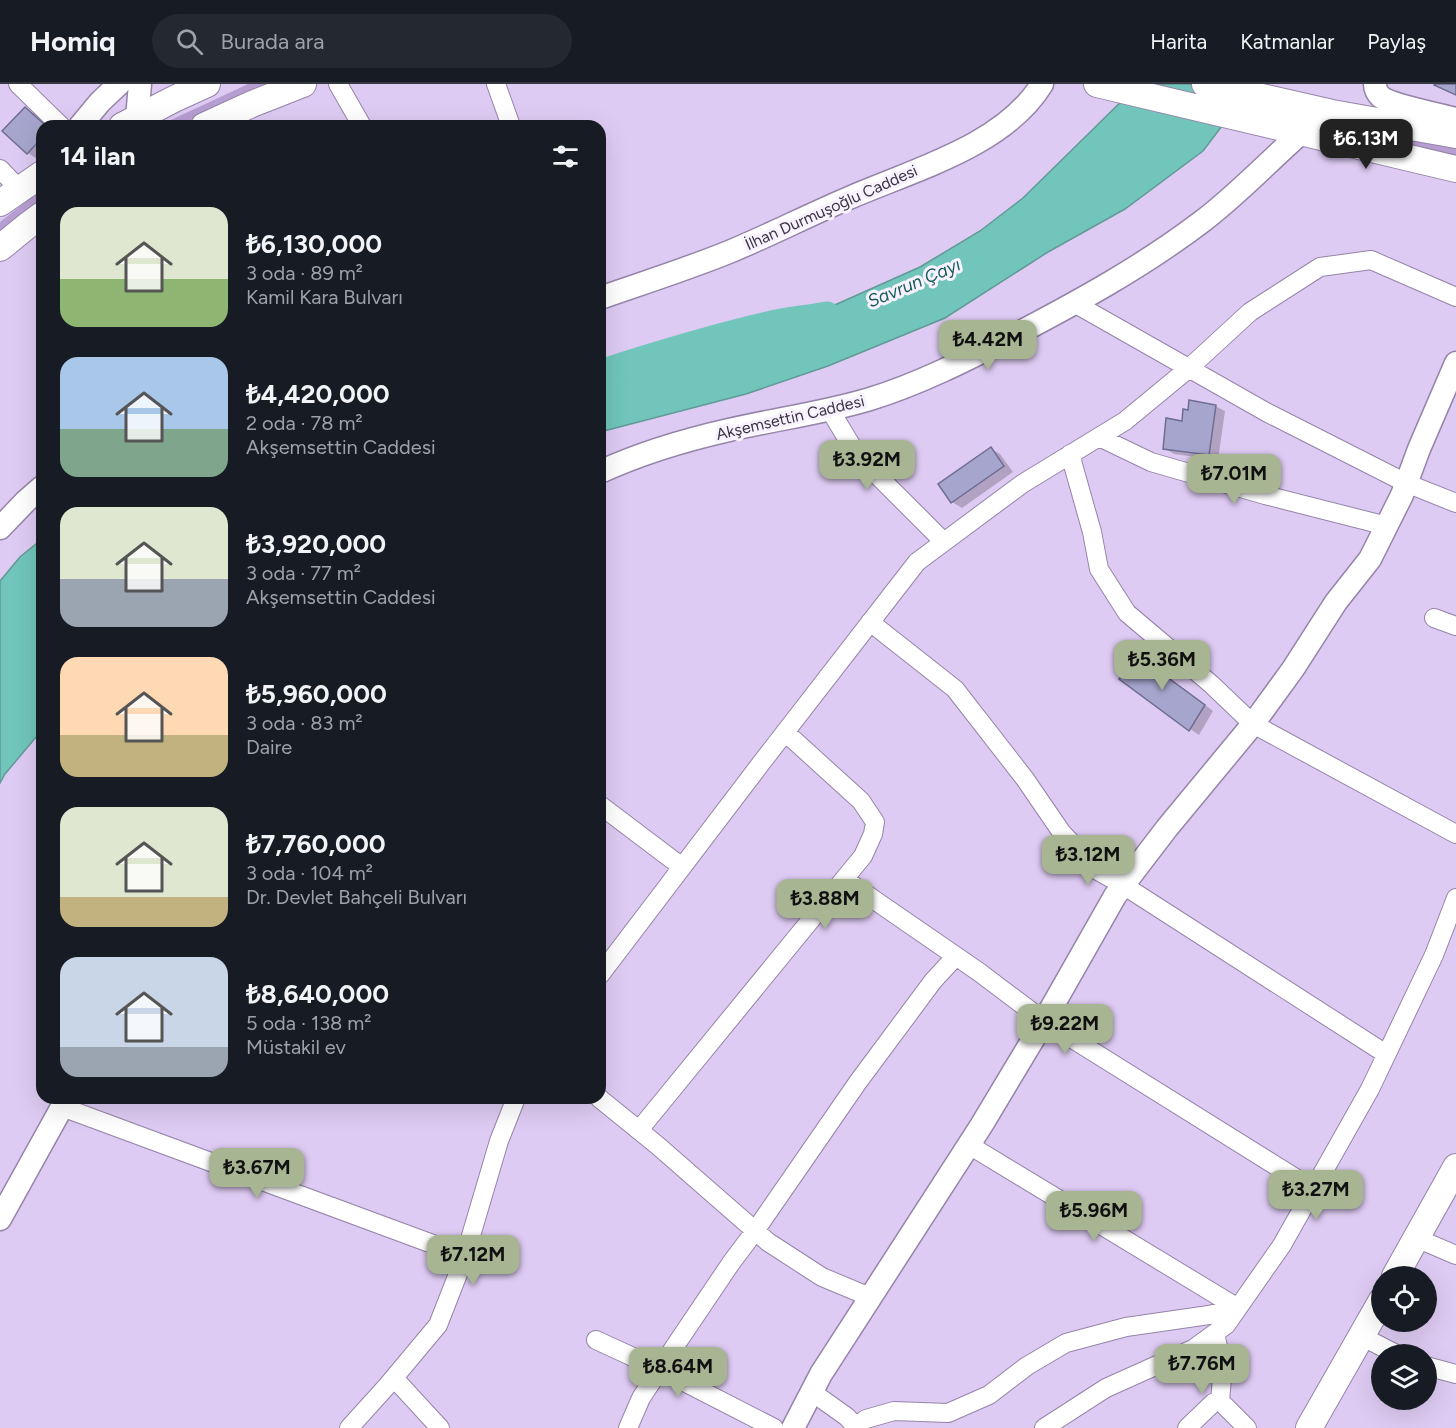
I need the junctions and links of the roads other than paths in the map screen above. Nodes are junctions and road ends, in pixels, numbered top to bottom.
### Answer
1 (18, 84) edge
2 (121, 84) edge
3 (140, 84) edge
4 (207, 84) edge
5 (303, 84) edge
6 (338, 84) edge
7 (496, 84) edge
8 (1042, 84) edge
9 (1097, 84) edge
10 (1205, 84) edge
11 (1375, 84) edge
12 (1456, 119) edge
13 (55, 120) edge
14 (85, 120) edge
15 (125, 120) edge
16 (128, 120) edge
17 (135, 120) edge
18 (217, 120) edge
19 (359, 120) edge
20 (509, 120) edge
21 (1295, 130) junction
22 (1456, 135) edge
23 (1456, 169) edge
24 (0, 170) edge
25 (36, 178) edge
26 (10, 196) edge
27 (36, 219) edge
28 (0, 248) edge
29 (606, 296) edge
30 (1456, 297) edge
31 (1074, 303) junction
32 (1456, 363) edge
33 (1188, 369) junction
34 (830, 410) junction
35 (1099, 437) junction
36 (1070, 454) junction
37 (606, 469) edge
38 (1406, 483) junction
39 (36, 492) edge
40 (1456, 503) edge
41 (1387, 526) junction
42 (0, 528) edge
43 (944, 542) junction
44 (1434, 618) dead end
45 (870, 622) junction
46 (1456, 626) edge
47 (1253, 724) junction
48 (785, 732) junction
49 (606, 810) edge
50 (1456, 834) edge
51 (682, 867) junction
52 (844, 879) junction
53 (1123, 885) junction
54 (1456, 898) edge
55 (956, 956) junction
56 (606, 967) edge
57 (1044, 1021) junction
58 (1386, 1054) junction
59 (606, 1103) edge
60 (63, 1104) edge
61 (67, 1104) edge
62 (514, 1104) edge
63 (639, 1130) junction
64 (969, 1145) junction
65 (1456, 1167) edge
66 (1313, 1189) junction
67 (0, 1219) edge
68 (755, 1231) junction
69 (1416, 1238) junction
70 (1456, 1255) edge
71 (465, 1256) junction
72 (1401, 1266) edge
73 (870, 1297) junction
74 (1238, 1308) junction
75 (1371, 1319) edge
76 (1215, 1334) junction
77 (1361, 1336) junction
78 (596, 1340) dead end
79 (1377, 1344) edge
80 (659, 1369) junction
81 (1437, 1369) edge
82 (1456, 1374) edge
83 (394, 1378) junction
84 (812, 1392) junction
85 (1220, 1401) junction
86 (855, 1427) edge
87 (349, 1428) edge
88 (440, 1428) edge
89 (628, 1428) edge
90 (774, 1428) edge
91 (793, 1428) edge
92 (1044, 1428) edge
93 (1187, 1428) edge
94 (1247, 1428) edge
95 (1310, 1428) edge

1 - 13 street
2 - 14 street
2 - 15 street
3 - 16 street
4 - 17 main road
5 - 18 main road
6 - 19 street
7 - 20 street
8 - 29 street, İlhan Durmuşoğlu Caddesi
9 - 21 main road
10 - 22 main road
11 - 12 street
21 - 23 main road
21 - 31 street, Akşemsettin Caddesi
24 - 26 street
25 - 26 main road
27 - 28 main road
30 - 33 street
31 - 33 street
31 - 34 street, Akşemsettin Caddesi
32 - 38 street
33 - 35 street
33 - 38 street
34 - 37 street, Akşemsettin Caddesi
34 - 43 street
35 - 36 street
35 - 41 street
36 - 43 street
36 - 47 street
38 - 40 street
38 - 41 street
39 - 42 street
41 - 47 street
43 - 45 street
44 - 46 street
45 - 48 street
45 - 53 street
47 - 50 street
47 - 53 street
48 - 51 street
48 - 52 street
49 - 51 street
51 - 56 street
52 - 55 street
52 - 63 street
53 - 57 street
53 - 58 street
54 - 58 street
55 - 57 street
55 - 68 street
57 - 64 street
57 - 66 street
58 - 66 street
59 - 63 street
60 - 67 street
61 - 71 street
62 - 71 street
63 - 68 street
64 - 73 street
64 - 74 street
65 - 69 main road
66 - 74 street
68 - 73 street
68 - 80 street
69 - 70 street
69 - 72 main road
71 - 83 street
73 - 84 street
74 - 76 street
74 - 86 street
75 - 77 main road
76 - 85 street
76 - 92 street
77 - 79 street
77 - 95 main road
78 - 80 street
80 - 89 street
80 - 90 street
81 - 82 street
83 - 87 street
83 - 88 street
84 - 86 street
84 - 91 street
85 - 93 street
85 - 94 street

